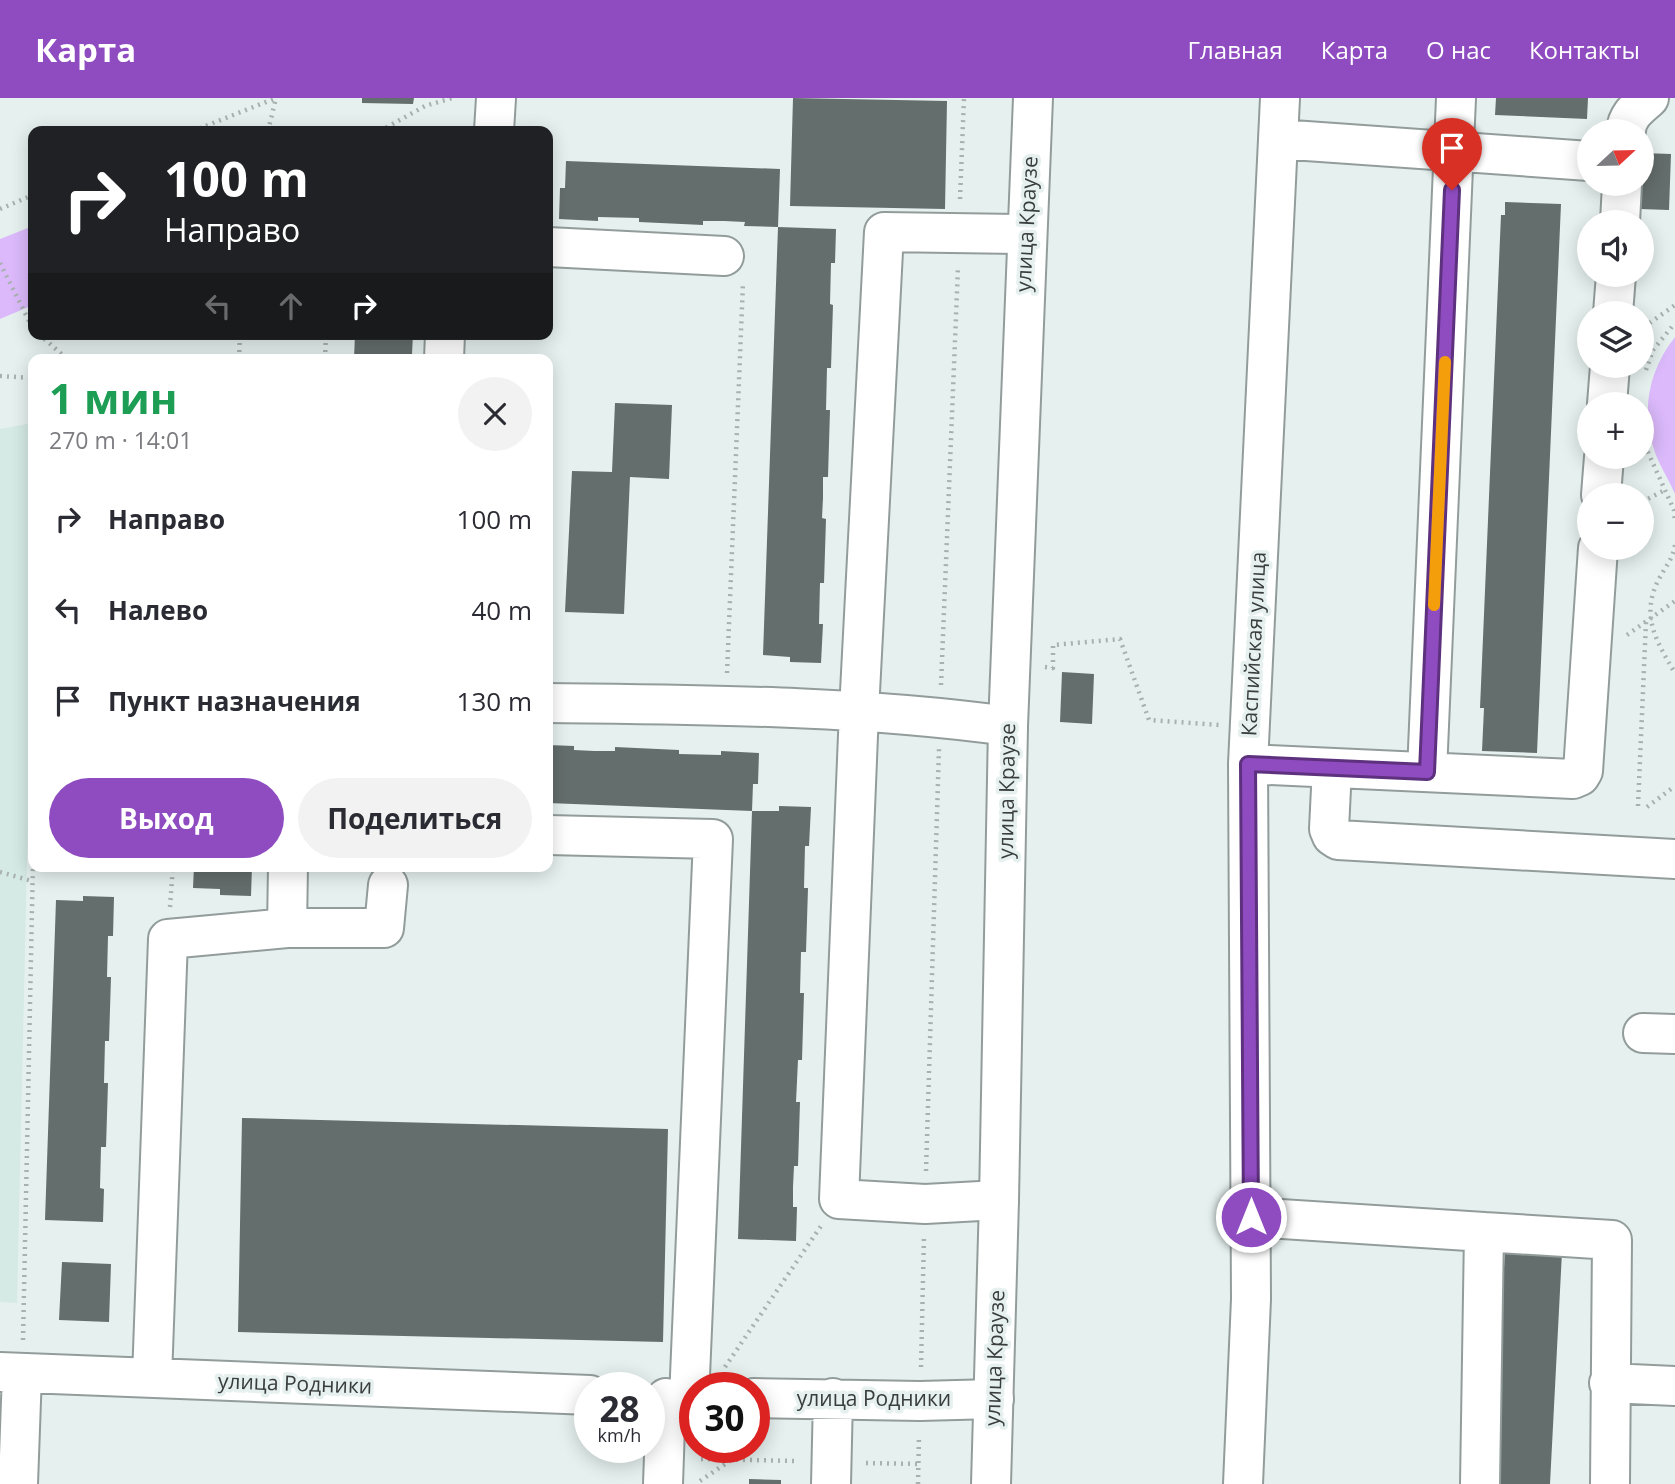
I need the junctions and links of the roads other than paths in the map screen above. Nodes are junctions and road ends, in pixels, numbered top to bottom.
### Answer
1 (496, 98) edge
2 (1033, 98) edge
3 (1280, 98) edge
4 (1456, 98) edge
5 (1649, 98) edge
6 (1629, 119) edge
7 (494, 126) edge
8 (1278, 139) junction
9 (1454, 151) junction
10 (1577, 159) edge
11 (1026, 234) junction
12 (553, 247) edge
13 (724, 256) road end
14 (1597, 560) edge
15 (553, 704) edge
16 (859, 711) junction
17 (1008, 726) junction
18 (1249, 746) junction
19 (1332, 768) junction
20 (1427, 772) junction
21 (553, 835) edge
22 (1675, 859) edge
23 (288, 872) edge
24 (388, 885) dead end
25 (288, 928) junction
26 (999, 1200) junction
27 (1251, 1217) junction
28 (1484, 1232) junction
29 (685, 1372) edge
30 (11, 1373) edge
31 (152, 1378) junction
32 (1609, 1383) junction
33 (1675, 1386) edge
34 (574, 1394) edge
35 (770, 1398) edge
36 (833, 1398) junction
37 (994, 1399) junction
38 (682, 1463) edge
39 (832, 1473) edge
40 (681, 1482) edge
41 (18, 1484) edge
42 (991, 1484) edge
43 (1243, 1484) edge
44 (1480, 1484) edge
45 (1610, 1484) edge

1 - 7 street
2 - 11 street, улица Краузе
3 - 8 street, Каспийская улица
4 - 9 street
5 - 6 street
8 - 9 street
8 - 18 street, Каспийская улица
9 - 10 street
9 - 20 street
11 - 16 street
11 - 17 street, улица Краузе
12 - 13 street
14 - 20 street
15 - 16 street
16 - 17 street
16 - 26 street
17 - 26 street, улица Краузе
18 - 19 street
18 - 27 street, Каспийская улица
19 - 20 street
19 - 22 street
21 - 29 street
23 - 25 street
24 - 25 street
25 - 31 street
26 - 37 street, улица Краузе
27 - 28 street
27 - 43 street, Каспийская улица
28 - 32 street
28 - 44 street
30 - 31 street, улица Родники
30 - 41 street
31 - 34 street, улица Родники
32 - 33 street
32 - 45 street
35 - 36 street, улица Родники
36 - 37 street, улица Родники
36 - 39 street
37 - 42 street, улица Краузе
38 - 40 street

